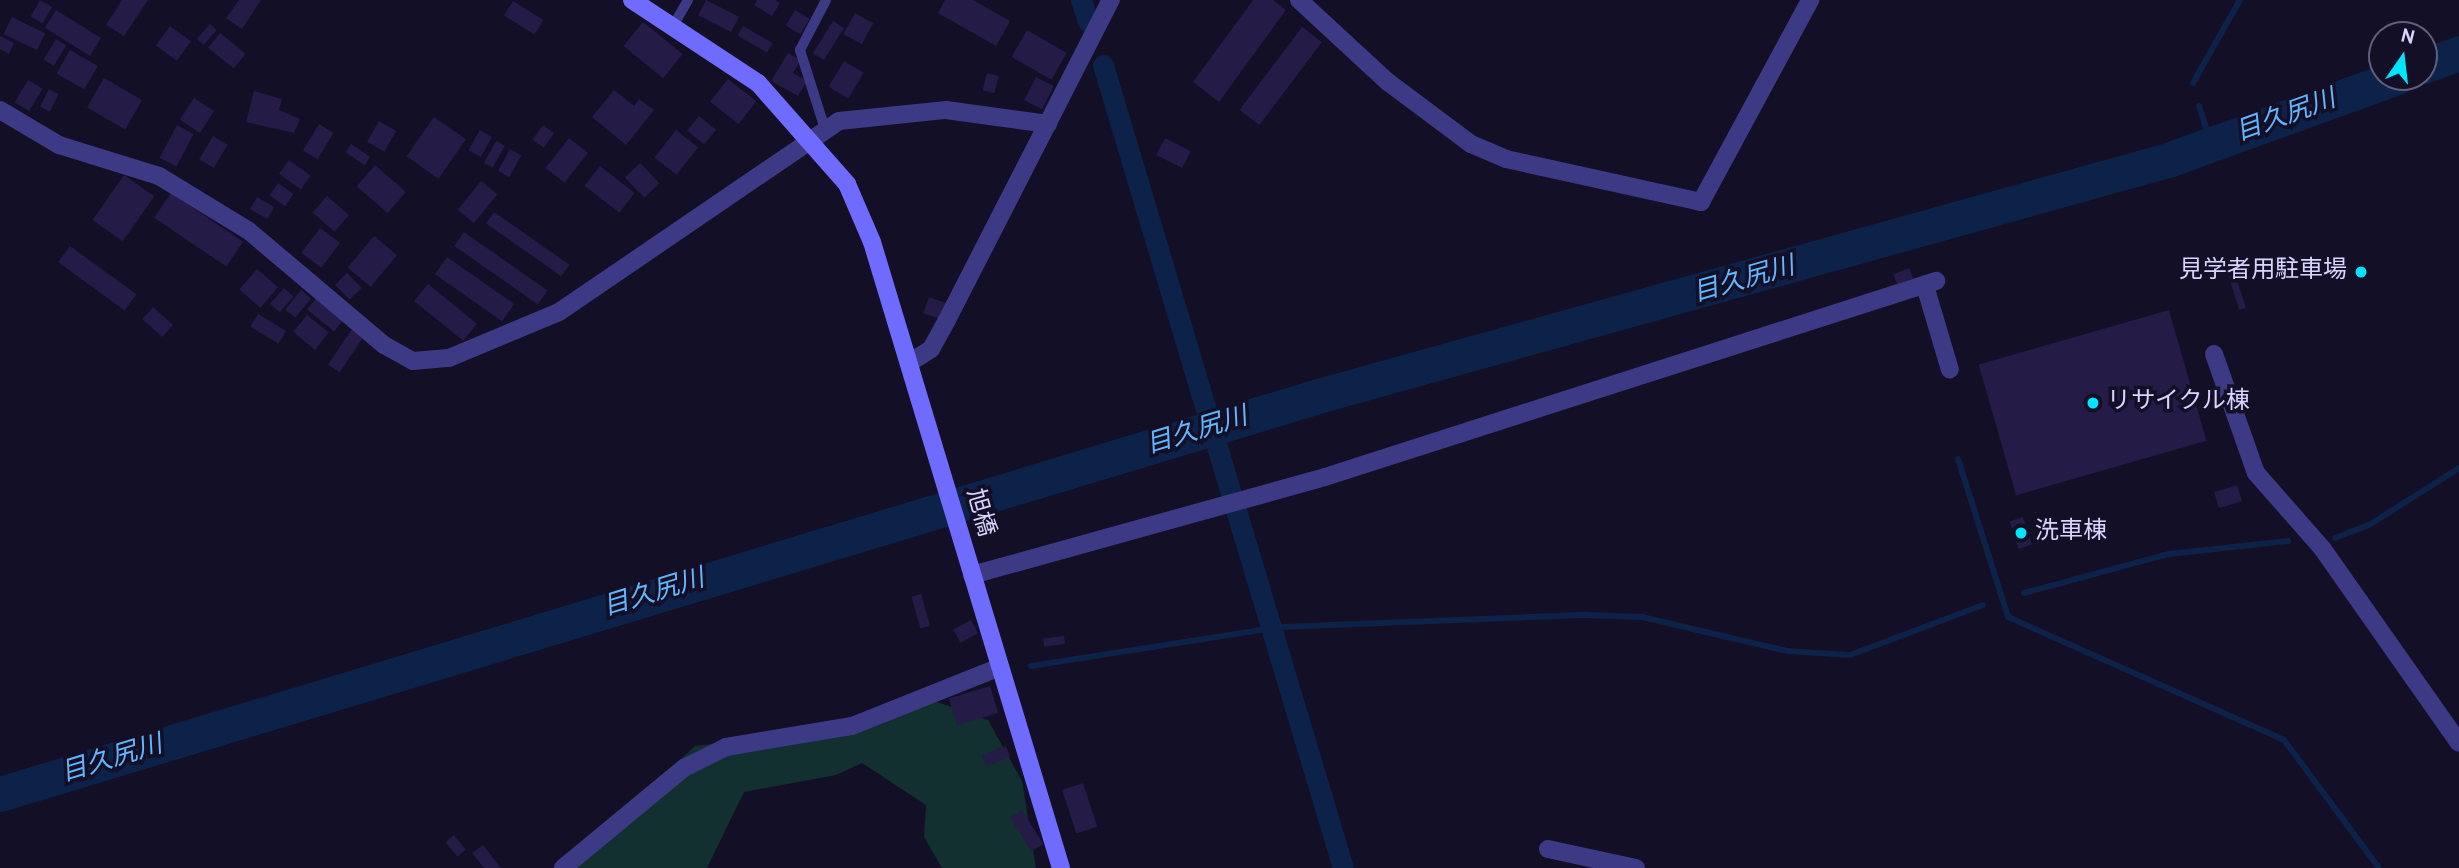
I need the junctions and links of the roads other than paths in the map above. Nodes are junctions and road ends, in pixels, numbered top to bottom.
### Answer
1 (632, 0) edge
2 (688, 0) edge
3 (826, 0) edge
4 (1111, 0) edge
5 (1299, 0) edge
6 (1810, 0) edge
7 (673, 26) junction
8 (0, 110) edge
9 (1048, 124) junction
10 (818, 133) junction
11 (2214, 354) dead end
12 (909, 363) junction
13 (1950, 370) dead end
14 (970, 571) junction
15 (1000, 667) junction
16 (2459, 743) edge
17 (1548, 849) dead end
18 (564, 868) edge
19 (1061, 868) edge
20 (1636, 868) edge

1 - 7 street, 旭橋
2 - 7 lane
3 - 10 lane
4 - 9 street
5 - 6 street
7 - 10 street, 旭橋
8 - 10 street
9 - 10 street
9 - 12 street
10 - 12 street, 旭橋
11 - 16 street
12 - 14 street, 旭橋
13 - 14 street
14 - 15 street, 旭橋
15 - 18 street
15 - 19 street, 旭橋
17 - 20 street

